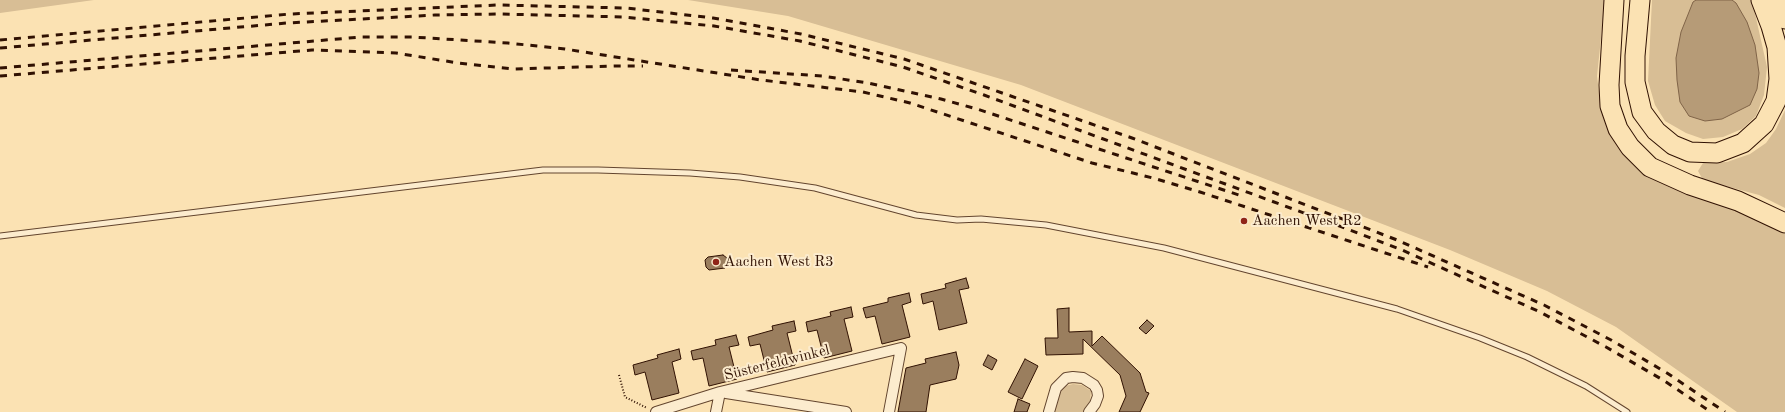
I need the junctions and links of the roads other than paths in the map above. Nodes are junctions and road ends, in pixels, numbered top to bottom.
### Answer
1 (1614, 0) edge
2 (1640, 0) edge
3 (1760, 0) edge
4 (1777, 0) edge
5 (1785, 19) edge
6 (1785, 223) edge
7 (0, 236) edge
8 (720, 392) junction
9 (656, 412) edge
10 (716, 412) edge
11 (846, 412) edge
12 (888, 412) edge
13 (1048, 412) edge
14 (1089, 412) edge
15 (1627, 412) edge

1 - 6 highway
2 - 3 highway
4 - 5 highway
7 - 15 lane
8 - 9 street
8 - 10 street
8 - 11 street, Süsterfeldwinkel
8 - 12 street, Süsterfeldwinkel
13 - 14 street

